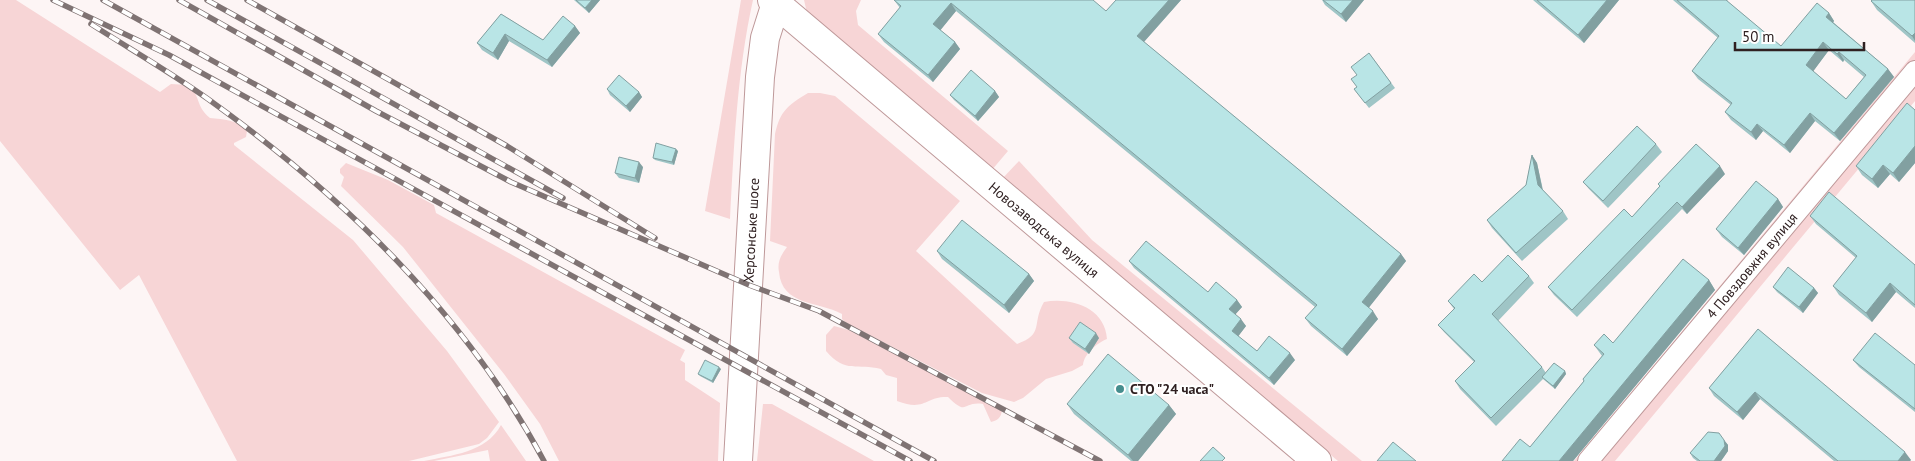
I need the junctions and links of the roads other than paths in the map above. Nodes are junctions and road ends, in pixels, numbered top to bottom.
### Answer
1 (775, 1) edge
2 (1915, 71) edge
3 (738, 461) edge
4 (1317, 461) edge
5 (1588, 461) edge

1 - 3 street, Херсонське шосе
1 - 4 street, Новозаводська вулиця
2 - 5 street, 4 Повздовжня вулиця

